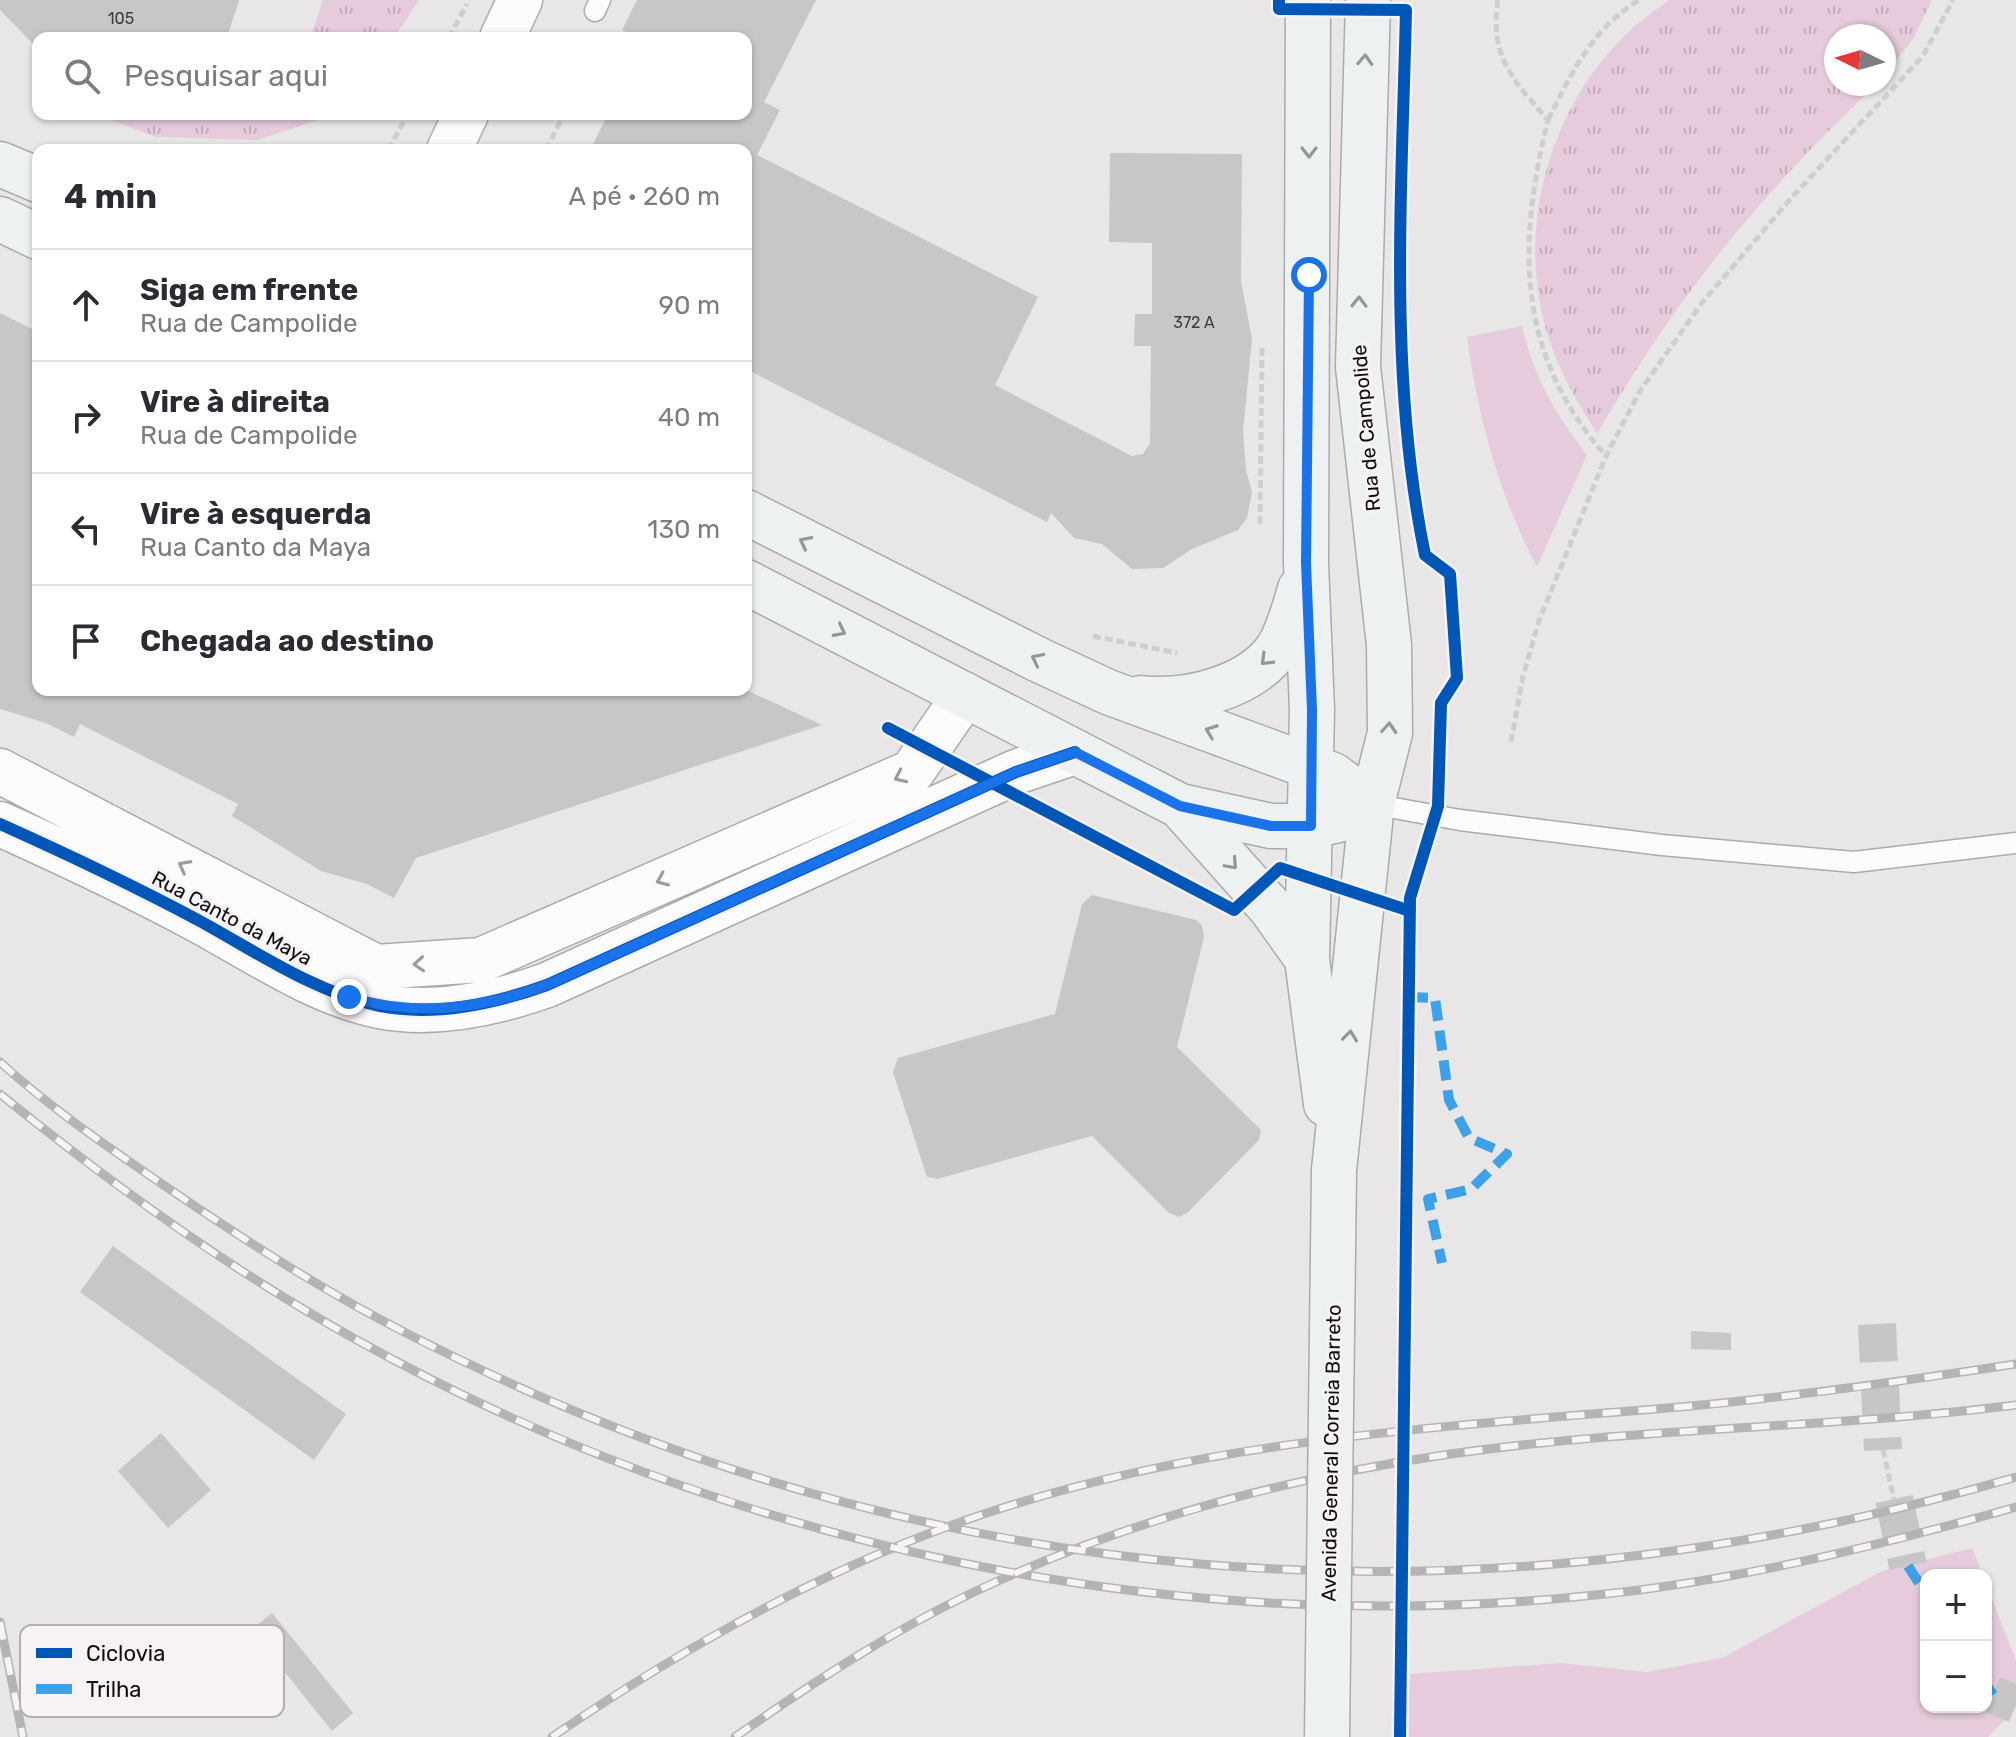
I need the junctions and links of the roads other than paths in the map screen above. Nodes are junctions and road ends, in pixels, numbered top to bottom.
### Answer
1 (520, 0) edge
2 (1308, 0) edge
3 (1368, 0) edge
4 (505, 32) edge
5 (463, 120) edge
6 (452, 144) edge
7 (0, 164) edge
8 (32, 177) edge
9 (0, 219) edge
10 (32, 234) edge
11 (752, 515) edge
12 (1306, 563) junction
13 (752, 585) edge
14 (1108, 692) junction
15 (965, 695) junction
16 (1075, 752) junction
17 (0, 771) edge
18 (1311, 797) junction
19 (1372, 804) junction
20 (1180, 806) junction
21 (0, 824) edge
22 (2016, 843) edge
23 (1307, 959) junction
24 (1334, 1170) junction
25 (1327, 1737) edge

1 - 4 street
2 -> 12 main road
19 -> 3 main road, Rua de Campolide
5 - 6 street
7 - 8 main road
9 - 10 main road
14 -> 11 main road
12 -> 14 main road
12 - 18 main road
13 -> 15 main road
18 -> 14 main road
15 - 16 main road
15 -> 17 street, Rua Canto da Maya
16 - 20 main road
16 - 21 street, Rua Canto da Maya
18 - 19 main road
18 - 19 main road
18 - 20 main road
18 - 23 main road, Avenida General Correia Barreto
19 - 22 lane
24 -> 19 main road, Avenida General Correia Barreto
20 -> 23 main road
23 - 24 main road, Avenida General Correia Barreto
24 - 25 main road, Avenida General Correia Barreto, bridge

